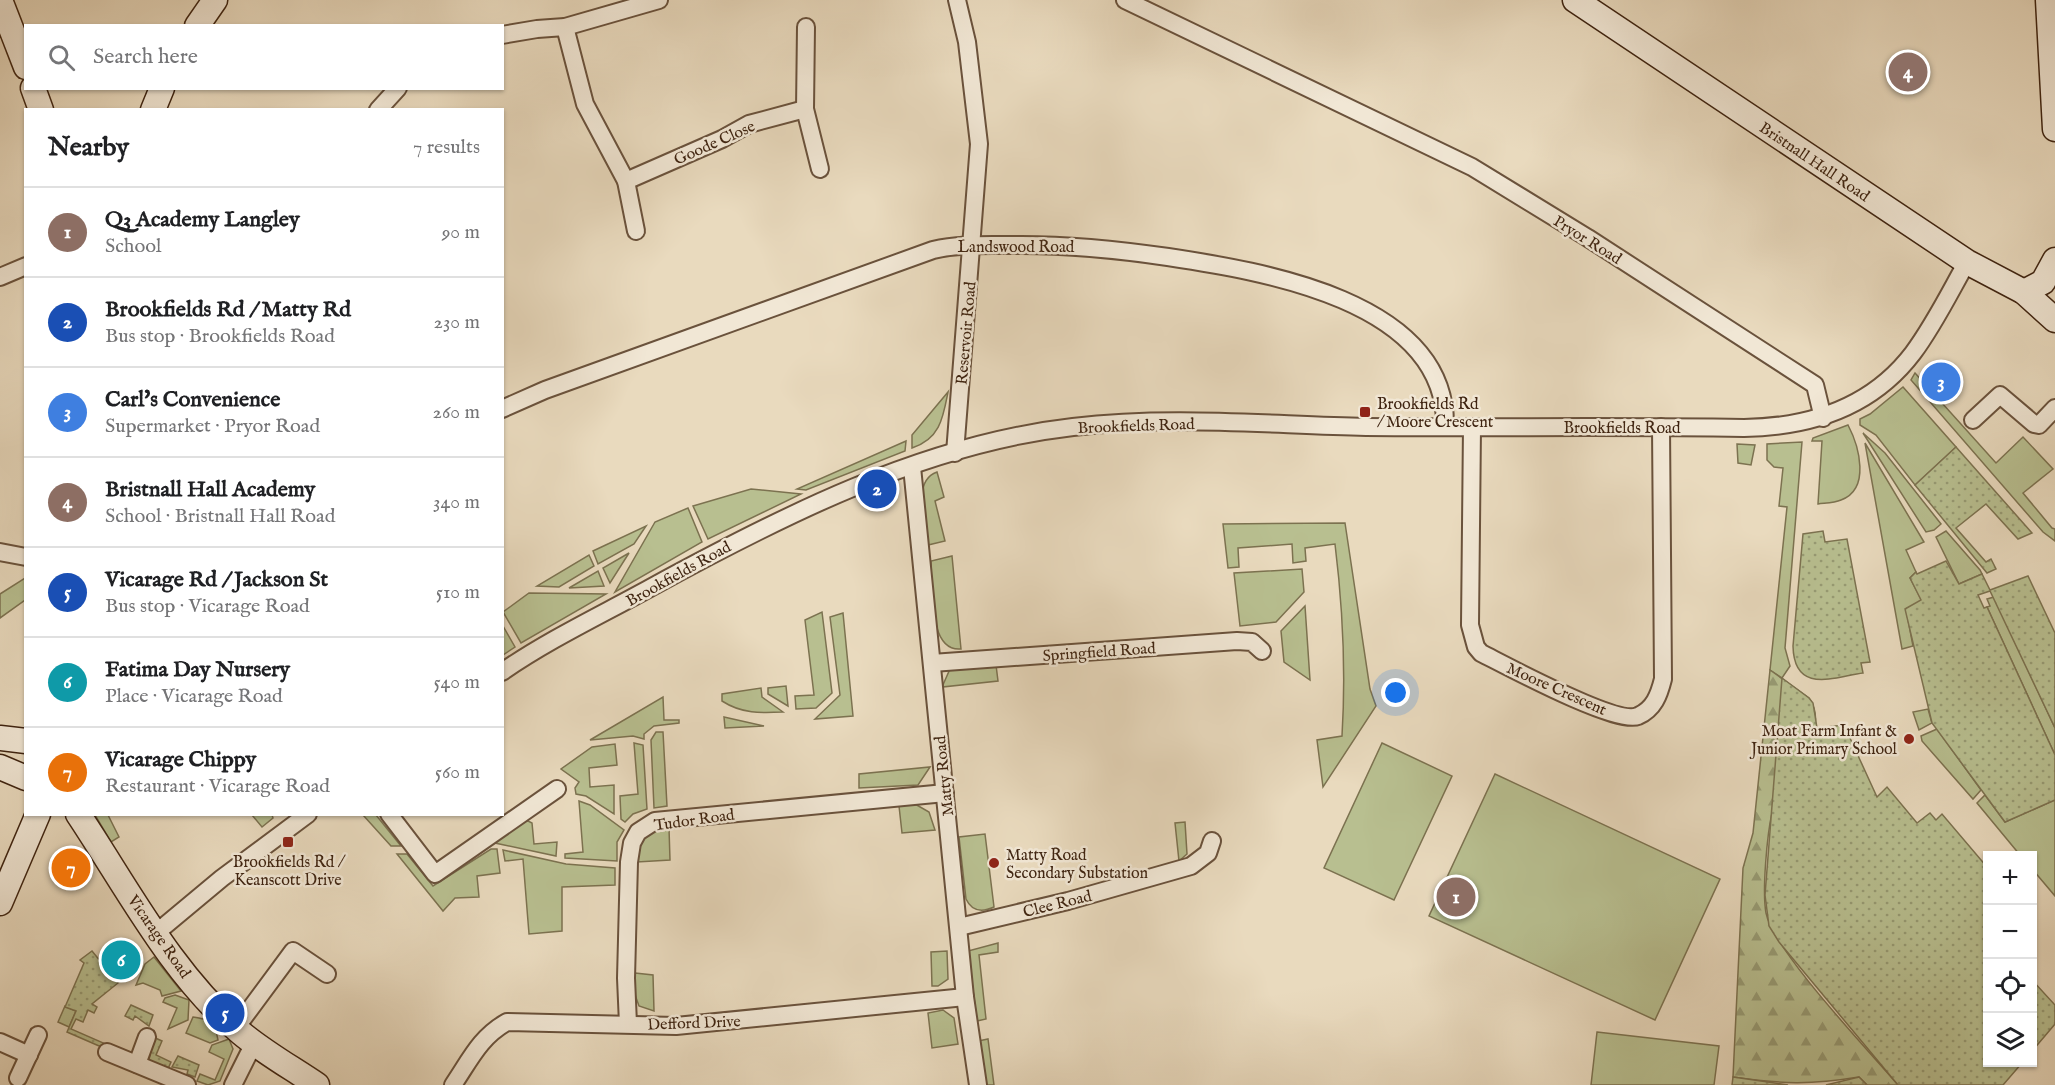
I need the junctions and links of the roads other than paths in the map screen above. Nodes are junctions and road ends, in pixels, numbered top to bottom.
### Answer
1 (0, 0) edge
2 (215, 0) edge
3 (659, 0) edge
4 (957, 0) edge
5 (1125, 0) edge
6 (1575, 0) edge
7 (2048, 0) edge
8 (198, 24) edge
9 (566, 27) junction
10 (806, 27) dead end
11 (504, 35) edge
12 (6, 36) edge
13 (24, 64) edge
14 (34, 90) edge
15 (161, 90) edge
16 (396, 90) edge
17 (40, 108) edge
18 (154, 108) edge
19 (380, 108) edge
20 (805, 110) junction
21 (2055, 129) edge
22 (820, 169) dead end
23 (626, 181) junction
24 (636, 231) dead end
25 (973, 244) junction
26 (2055, 260) edge
27 (1967, 262) junction
28 (24, 267) edge
29 (0, 277) edge
30 (2040, 285) edge
31 (2055, 320) edge
32 (504, 408) edge
33 (2055, 408) edge
34 (1823, 418) junction
35 (1973, 420) dead end
36 (1472, 426) junction
37 (1445, 427) junction
38 (1661, 427) junction
39 (955, 453) junction
40 (912, 467) junction
41 (0, 552) edge
42 (24, 557) edge
43 (1262, 651) dead end
44 (932, 663) junction
45 (504, 671) edge
46 (0, 738) edge
47 (24, 741) edge
48 (0, 767) edge
49 (24, 777) edge
50 (557, 789) dead end
51 (945, 794) junction
52 (79, 816) edge
53 (304, 816) edge
54 (391, 816) edge
55 (34, 820) edge
56 (1212, 840) dead end
57 (0, 903) edge
58 (959, 927) junction
59 (156, 933) junction
60 (327, 974) dead end
61 (965, 997) junction
62 (628, 1024) junction
63 (38, 1035) dead end
64 (245, 1035) junction
65 (147, 1037) dead end
66 (0, 1042) edge
67 (107, 1052) dead end
68 (29, 1055) junction
69 (137, 1064) junction
70 (18, 1078) dead end
71 (187, 1085) edge
72 (233, 1085) edge
73 (317, 1085) edge
74 (453, 1085) edge
75 (978, 1085) edge

1 - 12 street
2 - 8 street
3 - 9 street
4 - 25 street, Reservoir Road
5 - 34 street, Pryor Road
6 - 27 street, Bristnall Hall Road
7 - 21 street
9 - 11 street
9 - 23 street
10 - 20 street
12 - 13 street
14 - 17 street
15 - 18 street
16 - 19 street
20 - 22 street
20 - 23 street, Goode Close
23 - 24 street
25 - 32 street, Landswood Road
25 - 37 street, Landswood Road
25 - 39 street, Reservoir Road
26 - 30 street
27 - 30 street, Bristnall Hall Road
27 - 34 street
28 - 29 street
30 - 31 street, Bristnall Hall Road
33 - 35 street
34 - 38 street, Brookfields Road
36 - 37 street, Brookfields Road
36 - 38 street, Brookfields Road
36 - 38 street, Moore Crescent
37 - 39 street, Brookfields Road
39 - 40 street, Brookfields Road
40 - 44 street, Matty Road
40 - 45 street, Brookfields Road
41 - 42 street
43 - 44 street, Springfield Road
44 - 51 street, Matty Road
46 - 47 street
48 - 49 street
50 - 54 street
51 - 58 street, Matty Road
51 - 62 street, Tudor Road
52 - 59 street, Vicarage Road
53 - 59 street
55 - 57 street
56 - 58 street, Clee Road
58 - 61 street, Matty Road
59 - 64 street, Vicarage Road
60 - 64 street
61 - 62 street, Defford Drive
61 - 75 street, Matty Road
62 - 74 street, Defford Drive
63 - 68 street
64 - 72 street
64 - 73 street, Vicarage Road
65 - 69 street
66 - 68 street
67 - 69 street
68 - 70 street
69 - 71 street

